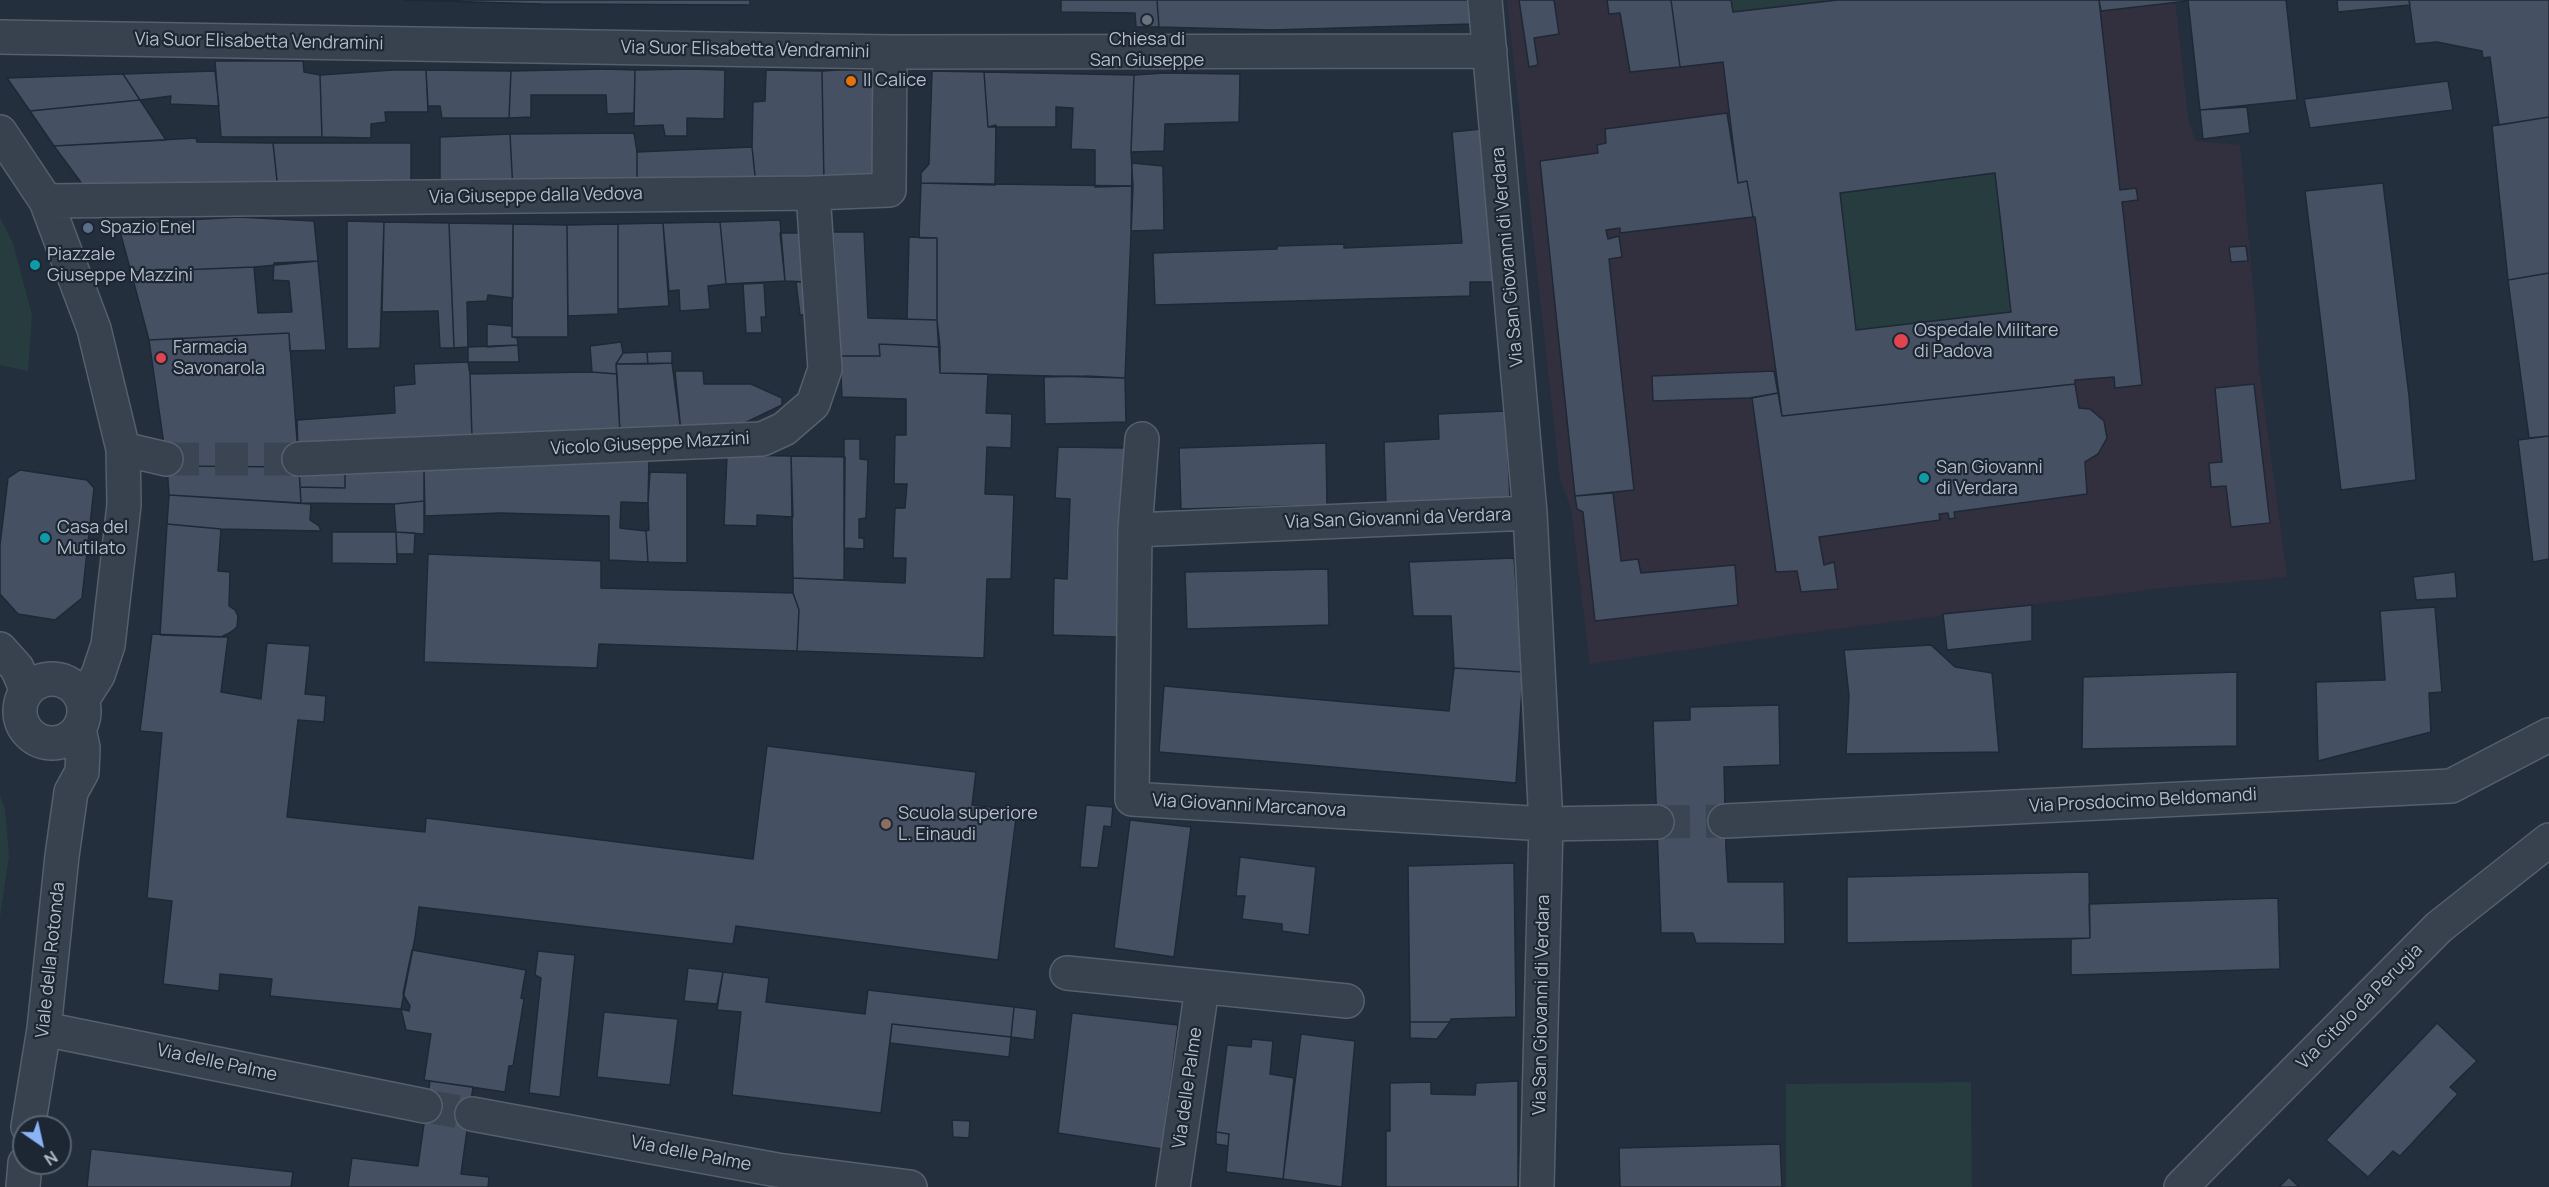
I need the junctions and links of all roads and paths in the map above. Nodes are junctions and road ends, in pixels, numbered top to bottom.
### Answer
1 (1485, 0) edge
2 (0, 37) edge
3 (1490, 51) junction
4 (891, 52) junction
5 (0, 132) edge
6 (813, 193) junction
7 (46, 201) junction
8 (1142, 439) dead end
9 (123, 449) junction
10 (166, 459) tunnel mouth
11 (298, 459) tunnel mouth
12 (1530, 513) junction
13 (1135, 530) junction
14 (108, 645) junction
15 (0, 649) edge
16 (26, 696) edge
17 (81, 714) junction
18 (2549, 735) edge
19 (42, 742) junction
20 (71, 792) junction
21 (1725, 821) tunnel mouth
22 (1657, 822) tunnel mouth
23 (1546, 824) junction
24 (2549, 840) edge
25 (1067, 972) dead end
26 (1202, 988) junction
27 (1347, 1001) dead end
28 (44, 1029) junction
29 (425, 1106) tunnel mouth
30 (472, 1114) tunnel mouth
31 (30, 1115) edge
32 (910, 1187) edge
33 (1173, 1187) edge
34 (1537, 1187) edge
35 (2181, 1187) edge

1 - 3 street, Via San Giovanni di Verdara
2 - 4 street, Via Suor Elisabetta Vendramini
3 - 4 street, Via Suor Elisabetta Vendramini
3 - 12 street, Via San Giovanni di Verdara
4 - 6 street, Via Giuseppe dalla Vedova
5 - 7 street
6 - 7 street, Via Giuseppe dalla Vedova
6 - 11 street, Vicolo Giuseppe Mazzini
7 - 9 street
8 - 13 street, Via Giovanni Marcanova
9 - 10 street
9 - 14 street
12 - 13 street, Via San Giovanni da Verdara
12 - 23 street, Via San Giovanni da Verdara
13 - 23 street, Via Giovanni Marcanova
14 - 16 street
14 - 17 street
15 - 16 street
16 - 17 street
16 - 19 street
17 - 19 street
17 - 20 street, Viale della Rotonda
18 - 21 street, Via Prosdocimo Beldomandi
19 - 20 street
20 - 28 street, Viale della Rotonda
22 - 23 street
23 - 34 street, Via San Giovanni di Verdara
24 - 35 street, Via Citolo da Perugia
25 - 26 street
26 - 27 street
26 - 33 street, Via delle Palme
28 - 29 street, Via delle Palme
28 - 31 street, Viale della Rotonda
30 - 32 street, Via delle Palme

